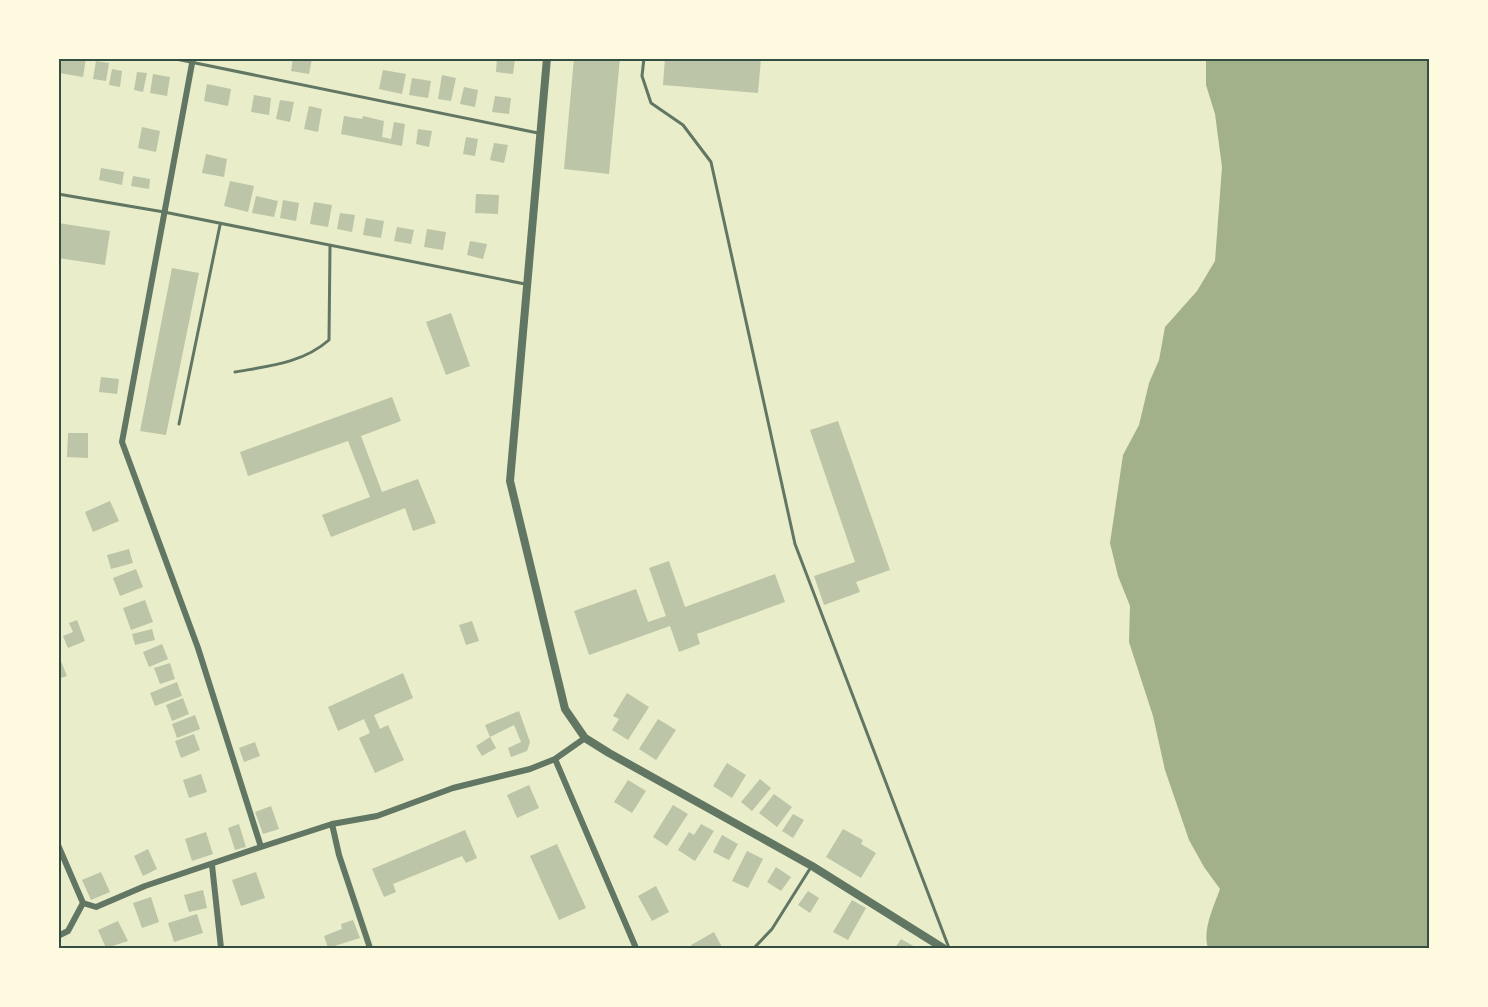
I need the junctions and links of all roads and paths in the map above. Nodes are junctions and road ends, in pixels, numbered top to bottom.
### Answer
1 (171, 58) edge
2 (547, 58) edge
3 (644, 58) edge
4 (192, 61) edge
5 (540, 133) junction
6 (58, 195) edge
7 (164, 212) junction
8 (220, 225) junction
9 (330, 246) junction
10 (527, 284) junction
11 (235, 372) dead end
12 (179, 424) dead end
13 (585, 738) junction
14 (555, 759) junction
15 (332, 824) junction
16 (58, 845) edge
17 (261, 847) junction
18 (212, 865) junction
19 (812, 866) junction
20 (83, 903) junction
21 (58, 936) edge
22 (220, 948) edge
23 (370, 948) edge
24 (636, 948) edge
25 (754, 948) edge
26 (943, 948) edge
27 (949, 948) edge

1 - 4 lane
2 - 5 street
3 - 27 lane
4 - 5 lane
4 - 7 street
5 - 10 street
6 - 7 lane
7 - 8 lane
7 - 17 street
8 - 9 lane
8 - 12 lane
9 - 10 lane
9 - 11 lane
10 - 13 street
13 - 14 street
13 - 19 street
14 - 15 street
14 - 24 street
15 - 17 street
15 - 23 street
16 - 20 street
17 - 18 street
18 - 20 street
18 - 22 street
19 - 25 lane
19 - 26 street
20 - 21 street

